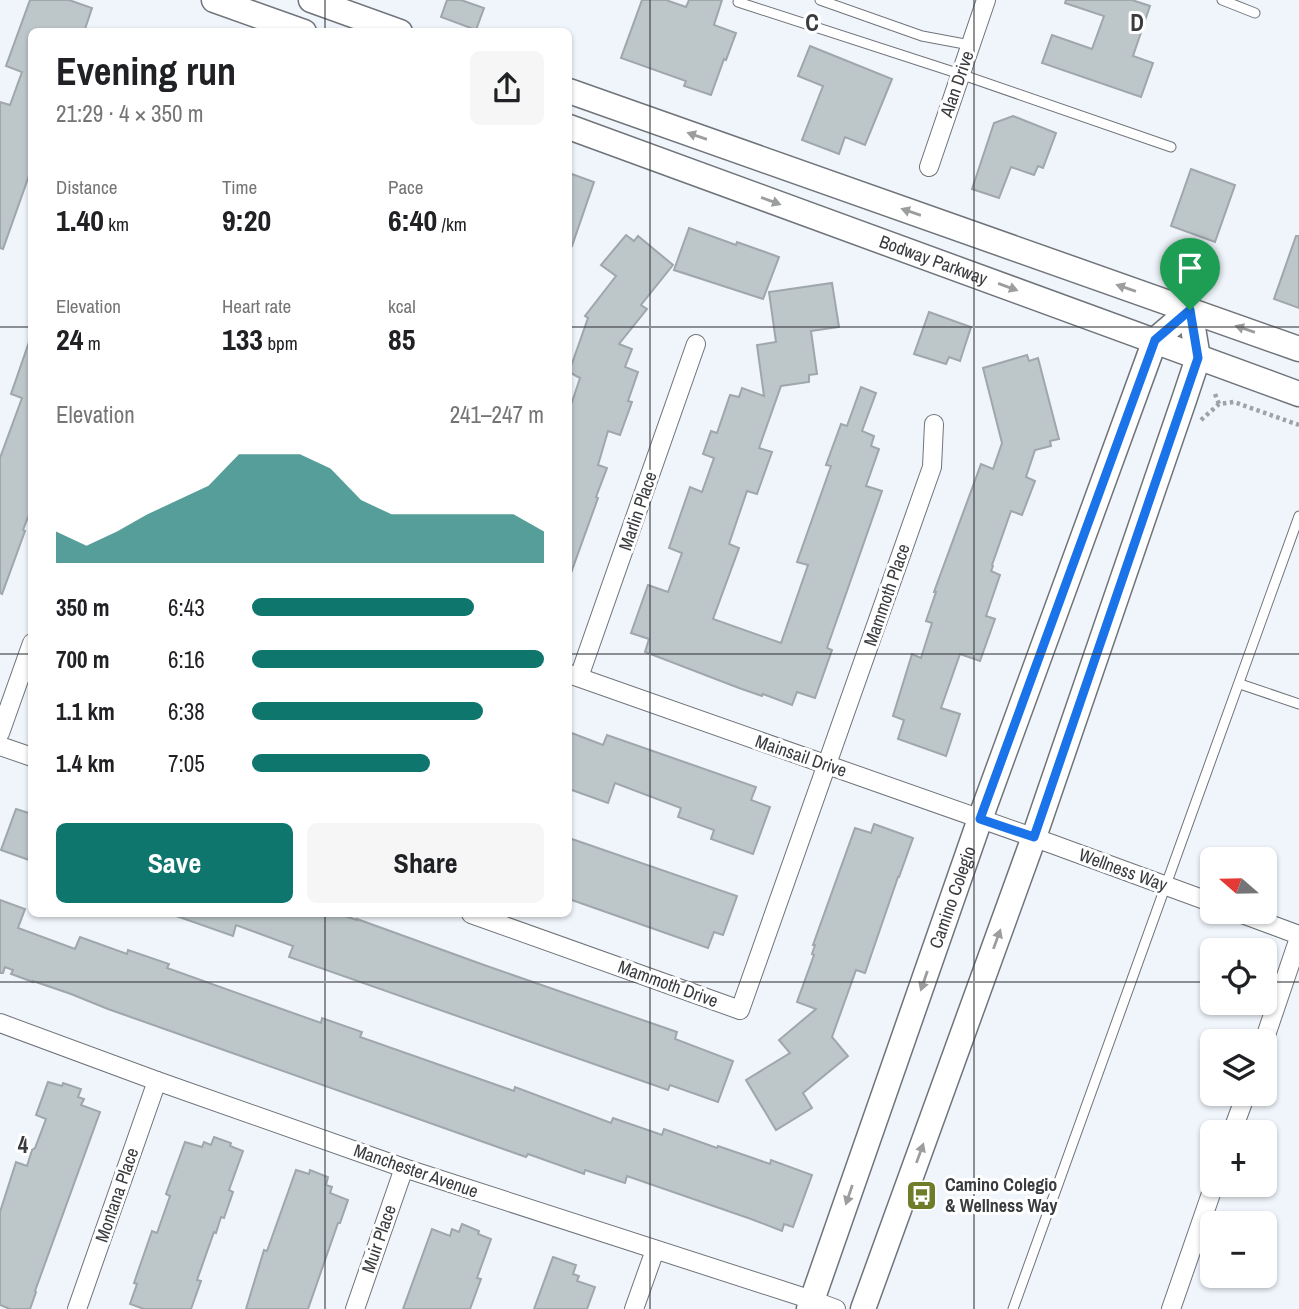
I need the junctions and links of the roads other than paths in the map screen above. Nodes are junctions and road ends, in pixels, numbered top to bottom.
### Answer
1 (214, 0) edge
2 (311, 0) edge
3 (820, 0) edge
4 (986, 0) edge
5 (1222, 0) edge
6 (738, 2) dead end
7 (1255, 13) dead end
8 (293, 28) edge
9 (389, 28) edge
10 (970, 45) junction
11 (960, 74) junction
12 (572, 92) edge
13 (572, 128) edge
14 (1171, 147) dead end
15 (929, 167) dead end
16 (1190, 310) junction
17 (1155, 340) junction
18 (696, 344) dead end
19 (1299, 349) edge
20 (1198, 358) junction
21 (1299, 394) edge
22 (934, 424) dead end
23 (1299, 516) edge
24 (1297, 532) edge
25 (28, 654) edge
26 (574, 675) edge
27 (1240, 684) junction
28 (1299, 704) edge
29 (0, 733) edge
30 (0, 746) edge
31 (28, 756) edge
32 (827, 765) junction
33 (980, 819) junction
34 (1034, 837) junction
35 (1166, 885) junction
36 (1200, 898) edge
37 (479, 917) edge
38 (1268, 924) edge
39 (1299, 936) edge
40 (0, 1023) edge
41 (1268, 1029) edge
42 (157, 1081) junction
43 (404, 1168) junction
44 (1210, 1197) edge
45 (655, 1250) junction
46 (811, 1304) edge
47 (77, 1309) edge
48 (355, 1309) edge
49 (635, 1309) edge
50 (836, 1309) edge
51 (863, 1309) edge
52 (1013, 1309) edge
53 (1171, 1309) edge

1 - 8 street
2 - 9 street
3 - 10 lane
4 - 10 street, Alan Drive
5 - 7 lane
6 - 11 lane
10 - 11 street, Alan Drive
11 - 14 lane
11 - 15 street, Alan Drive
16 -> 12 street
13 -> 17 street, Bodway Parkway
16 - 17 street, Camino Colegio
19 -> 16 street
16 - 20 street
17 - 20 street, Bodway Parkway
17 - 33 street, Camino Colegio
18 - 26 street, Marlin Place
20 - 21 street, Bodway Parkway
20 - 34 street
22 - 32 street, Mammoth Place
23 - 24 lane
24 - 27 lane
25 - 29 street
26 - 32 street, Mainsail Drive
27 - 28 lane
27 - 35 lane
30 - 31 street
32 - 33 street, Mainsail Drive
32 - 37 street, Mammoth Drive
33 - 34 street, Mainsail Drive
33 -> 46 street, Camino Colegio
34 - 35 street, Wellness Way
51 -> 34 street
35 - 36 street, Wellness Way
35 - 52 lane
38 - 39 street
39 - 41 street
40 - 42 street, Manchester Avenue
42 - 43 street, Manchester Avenue
42 - 47 street, Montana Place
43 - 45 street, Manchester Avenue
43 - 48 street, Muir Place
44 - 53 street
45 - 46 street, Manchester Avenue
45 - 49 street
46 - 50 street, Manchester Avenue

